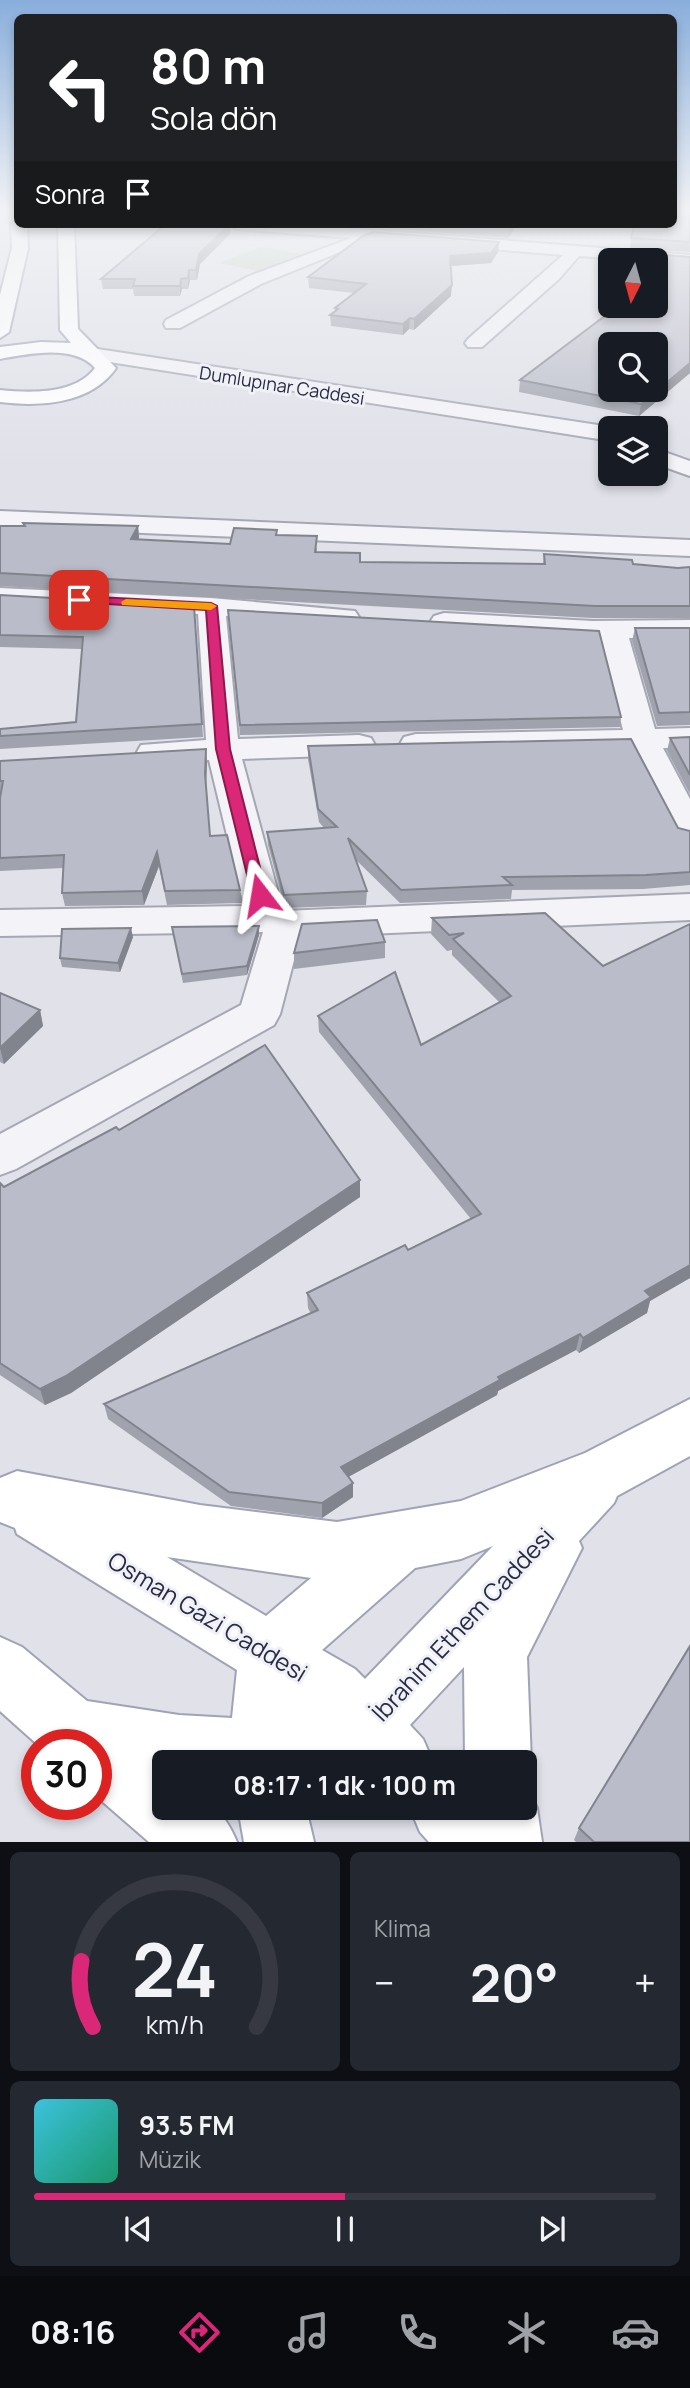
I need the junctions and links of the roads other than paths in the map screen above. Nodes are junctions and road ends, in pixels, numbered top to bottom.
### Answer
1 (9, 296) edge
2 (68, 296) edge
3 (225, 296) edge
4 (529, 296) edge
5 (173, 324) dead end
6 (0, 332) edge
7 (475, 343) dead end
8 (0, 354) edge
9 (90, 354) junction
10 (91, 384) junction
11 (0, 396) edge
12 (50, 396) junction
13 (0, 415) edge
14 (598, 433) edge
15 (668, 443) edge
16 (598, 446) edge
17 (690, 446) edge
18 (668, 458) edge
19 (668, 461) edge
20 (690, 462) edge
21 (690, 469) edge
22 (0, 519) edge
23 (690, 548) edge
24 (0, 596) edge
25 (211, 606) junction
26 (374, 619) edge
27 (415, 621) edge
28 (690, 629) edge
29 (612, 630) junction
30 (641, 738) junction
31 (690, 738) edge
32 (223, 749) junction
33 (119, 754) edge
34 (690, 832) edge
35 (690, 907) edge
36 (275, 922) junction
37 (0, 923) edge
38 (0, 1156) edge
39 (690, 1426) edge
40 (603, 1474) junction
41 (9, 1495) edge
42 (401, 1541) junction
43 (270, 1654) junction
44 (0, 1669) edge
45 (70, 1729) edge
46 (112, 1744) edge
47 (383, 1744) edge
48 (185, 1750) edge
49 (267, 1750) edge
50 (360, 1750) edge
51 (498, 1750) edge
52 (112, 1765) edge
53 (275, 1820) edge
54 (456, 1820) edge
55 (504, 1820) edge
56 (202, 1842) edge
57 (279, 1842) edge
58 (477, 1842) edge
59 (507, 1842) edge

1 - 6 main road
2 - 9 main road
3 - 5 street
4 - 7 street
8 - 9 main road
9 - 10 main road
9 - 14 street, Dumlupınar Caddesi
10 - 12 main road
10 - 16 street, Dumlupınar Caddesi
11 - 12 main road
12 - 13 main road
15 - 17 street
18 - 20 street
19 - 21 street
22 - 23 street
24 - 25 street
25 - 26 street
25 - 32 street
27 - 29 street
28 - 29 street
29 - 30 street
30 - 31 street
30 - 32 street
30 - 34 street
32 - 33 street
32 - 36 street
35 - 36 street
36 - 37 street
36 - 38 street
39 - 40 main road, İbrahim Ethem Caddesi
40 - 42 main road, İbrahim Ethem Caddesi
40 - 47 main road, İbrahim Ethem Caddesi
40 - 51 main road, İbrahim Ethem Caddesi
41 - 42 main road, İbrahim Ethem Caddesi
41 - 43 main road, Osman Gazi Caddesi
42 - 43 main road
43 - 47 main road, Osman Gazi Caddesi
43 - 49 main road
44 - 45 main road
46 - 48 main road, İbrahim Ethem Caddesi
47 - 50 main road, İbrahim Ethem Caddesi
52 - 56 main road
53 - 57 main road
54 - 58 main road
55 - 59 main road

